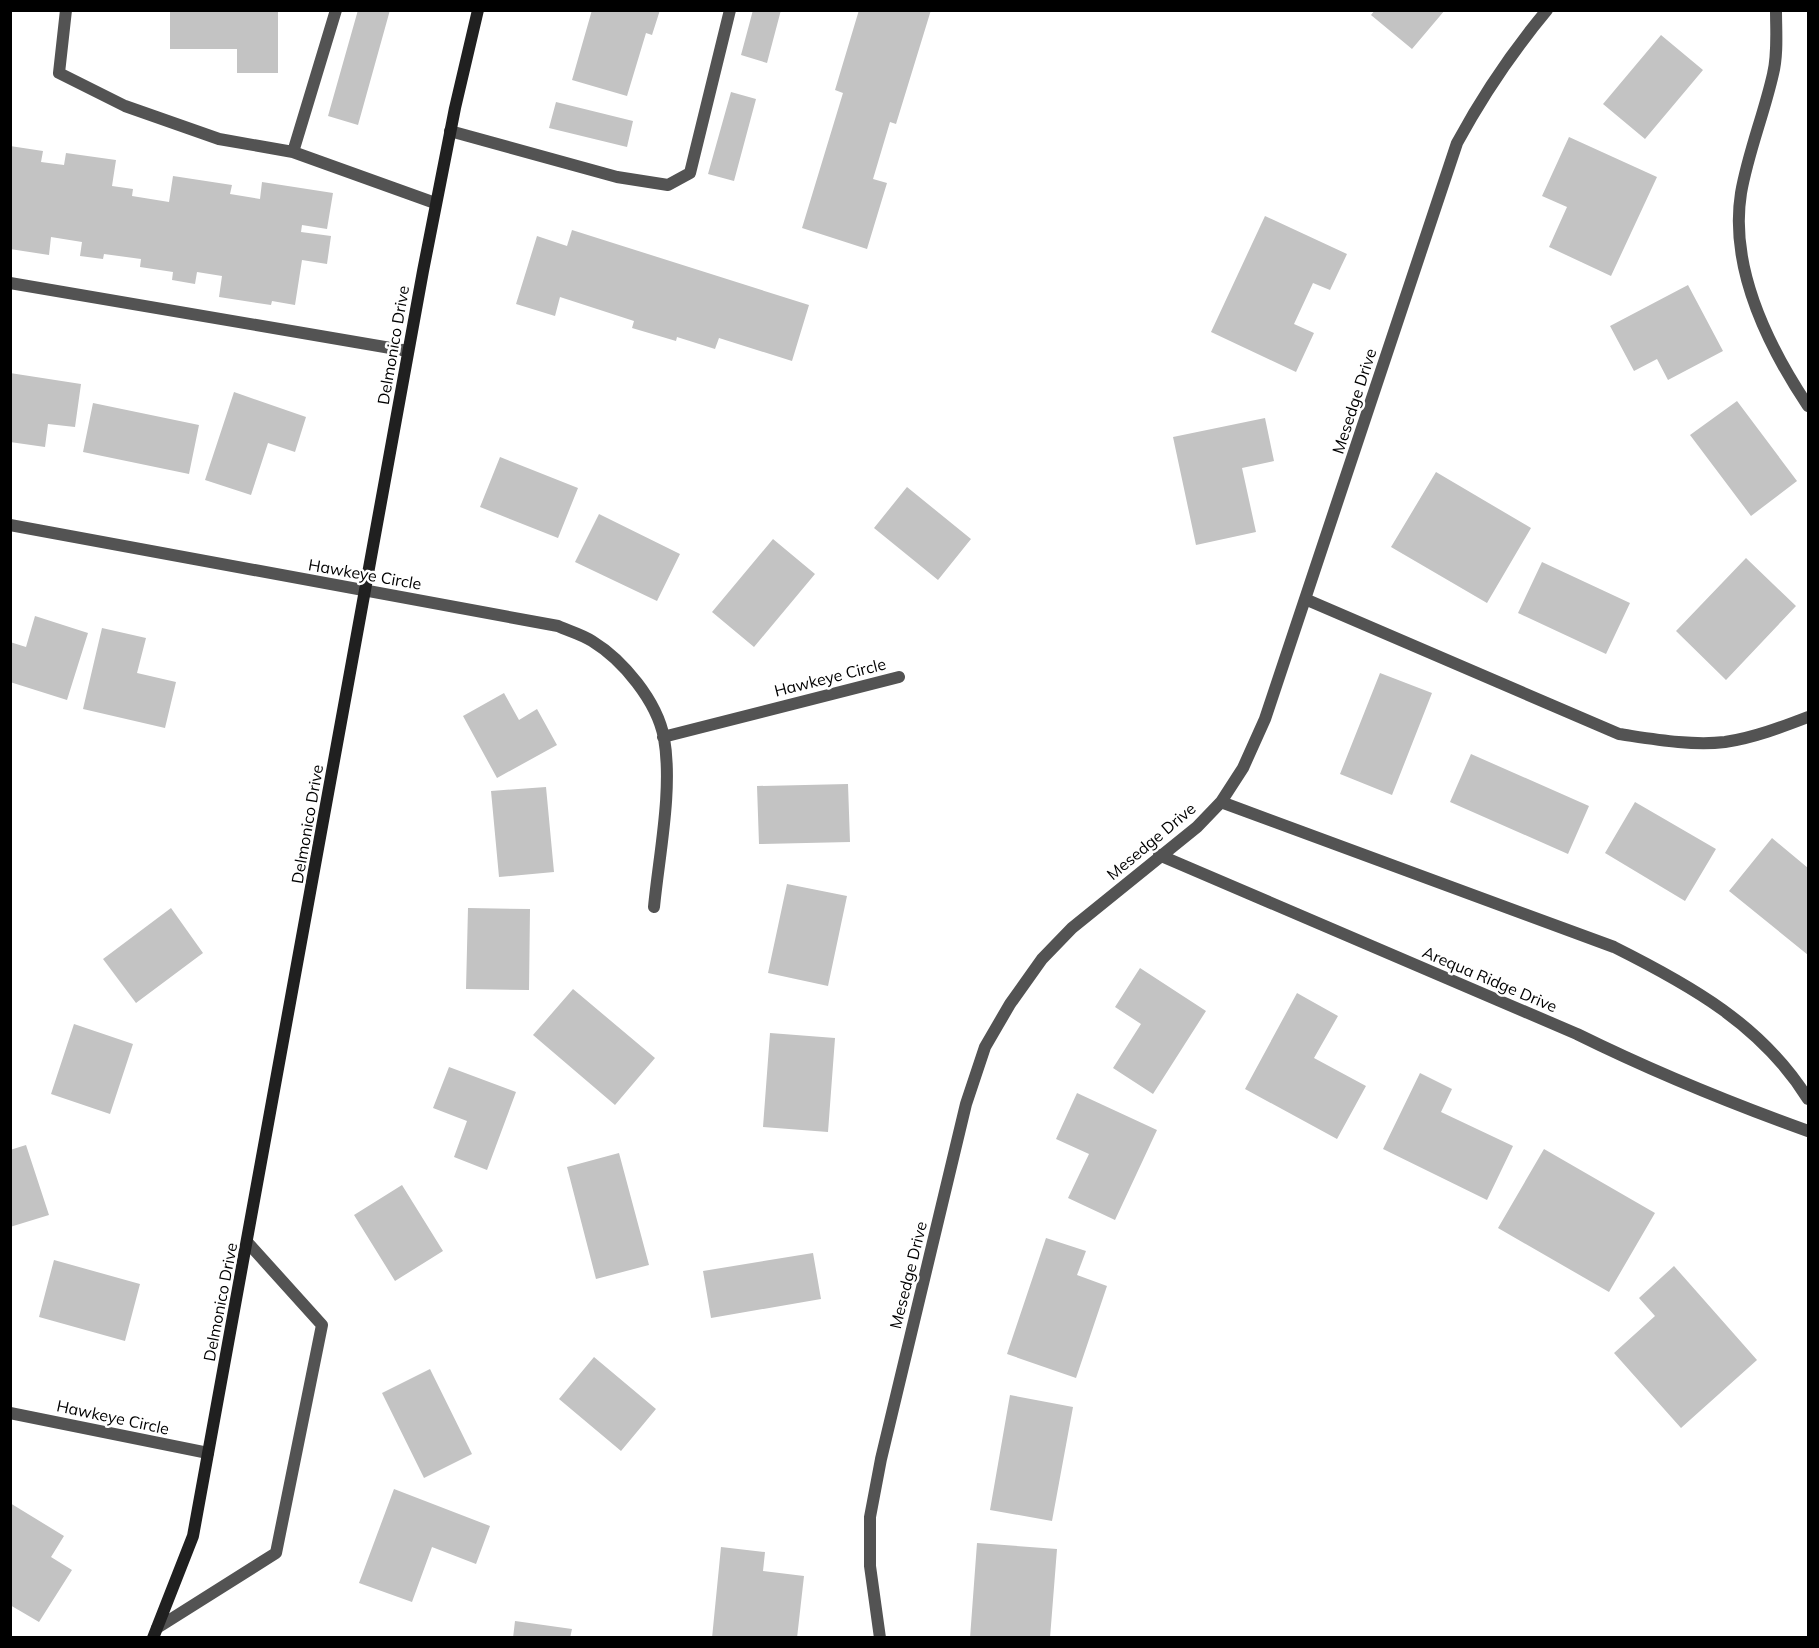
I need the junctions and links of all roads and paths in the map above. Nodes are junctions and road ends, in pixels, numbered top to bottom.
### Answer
1 (66, 10) edge
2 (336, 10) edge
3 (478, 10) edge
4 (730, 10) edge
5 (1547, 10) edge
6 (1776, 10) edge
7 (450, 131) junction
8 (293, 152) junction
9 (435, 203) junction
10 (10, 283) edge
11 (408, 351) junction
12 (1809, 406) edge
13 (10, 525) edge
14 (366, 592) junction
15 (1305, 599) junction
16 (899, 677) dead end
17 (1809, 717) edge
18 (663, 737) junction
19 (1221, 802) junction
20 (1159, 855) junction
21 (654, 907) dead end
22 (1809, 1099) edge
23 (1809, 1131) edge
24 (248, 1243) junction
25 (10, 1413) edge
26 (208, 1453) junction
27 (155, 1633) edge
28 (880, 1638) edge

1 - 8 street
2 - 8 street
3 - 7 street, Delmonico Drive
4 - 7 street
5 - 15 street, Mesedge Drive
6 - 12 street
7 - 9 street, Delmonico Drive
8 - 9 street
9 - 11 street, Delmonico Drive
10 - 11 street
11 - 14 street, Delmonico Drive
13 - 14 street, Hawkeye Circle
14 - 18 street, Hawkeye Circle
14 - 24 street, Delmonico Drive
15 - 17 street
15 - 19 street, Mesedge Drive
16 - 18 street, Hawkeye Circle
18 - 21 street, Hawkeye Circle
19 - 20 street, Mesedge Drive
19 - 22 street
20 - 23 street, Arequa Ridge Drive
20 - 28 street, Mesedge Drive
24 - 26 street, Delmonico Drive
24 - 27 street
25 - 26 street, Hawkeye Circle
26 - 27 street, Delmonico Drive

